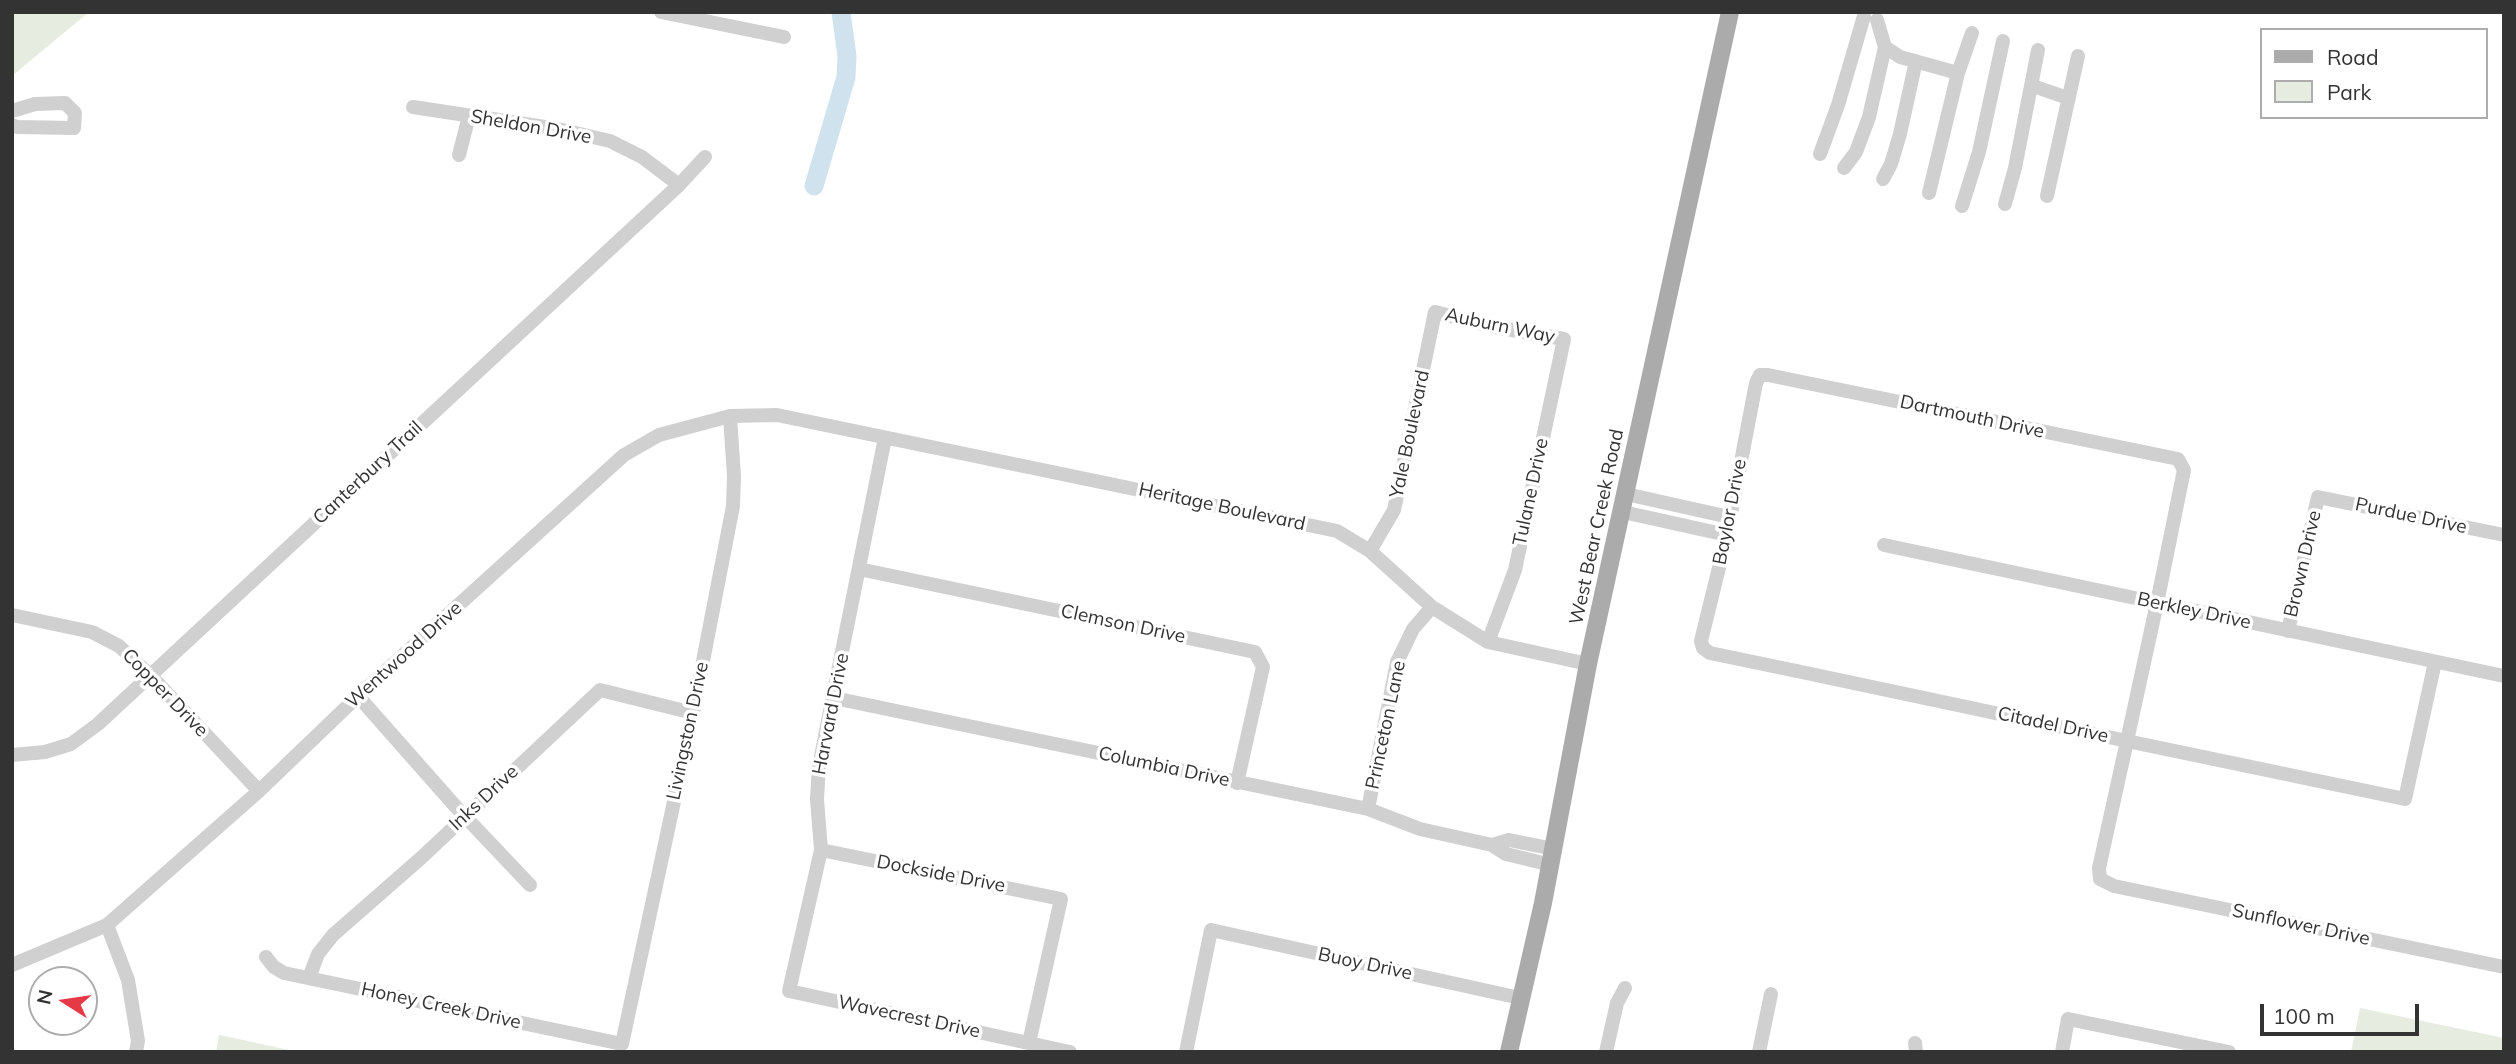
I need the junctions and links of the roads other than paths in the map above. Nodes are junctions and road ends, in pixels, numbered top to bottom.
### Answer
1 (661, 12) edge
2 (1730, 12) edge
3 (1972, 33) dead end
4 (784, 37) dead end
5 (2003, 41) dead end
6 (1885, 47) junction
7 (2038, 50) dead end
8 (2078, 56) dead end
9 (1916, 61) junction
10 (1958, 73) junction
11 (2033, 86) junction
12 (2068, 98) junction
13 (413, 107) dead end
14 (12, 111) edge
15 (468, 116) junction
16 (12, 125) edge
17 (1820, 154) dead end
18 (459, 155) dead end
19 (705, 158) dead end
20 (1844, 169) dead end
21 (1882, 179) dead end
22 (680, 185) junction
23 (1929, 193) dead end
24 (2047, 196) dead end
25 (2005, 205) dead end
26 (1962, 206) dead end
27 (1435, 312) joint
28 (1564, 339) joint
29 (1760, 375) joint
30 (730, 416) junction
31 (822, 424) joint
32 (885, 438) junction
33 (2318, 497) joint
34 (1625, 503) junction
35 (1729, 517) junction
36 (1727, 535) junction
37 (2504, 535) edge
38 (1884, 545) dead end
39 (1370, 551) junction
40 (859, 569) junction
41 (2157, 603) junction
42 (1432, 607) junction
43 (12, 615) edge
44 (2288, 631) junction
45 (1488, 642) junction
46 (1703, 648) joint
47 (2435, 662) junction
48 (1588, 664) junction
49 (151, 676) junction
50 (2504, 676) edge
51 (358, 696) junction
52 (834, 698) junction
53 (693, 713) junction
54 (2127, 741) junction
55 (12, 755) edge
56 (1237, 783) junction
57 (259, 792) junction
58 (1368, 809) junction
59 (466, 816) junction
60 (821, 850) junction
61 (1552, 857) junction
62 (530, 885) dead end
63 (107, 925) junction
64 (266, 957) dead end
65 (12, 965) edge
66 (2504, 967) edge
67 (309, 978) junction
68 (1625, 988) dead end
69 (789, 991) joint
70 (1771, 994) dead end
71 (1520, 998) junction
72 (1029, 1043) junction
73 (622, 1044) joint
74 (1512, 1051) edge
75 (136, 1052) edge
76 (1070, 1052) edge
77 (1186, 1052) edge
78 (1606, 1052) edge
79 (1759, 1052) edge
80 (2062, 1052) edge
81 (2229, 1052) edge

1 - 4 street
2 - 34 main road, West Bear Creek Road
3 - 10 street
5 - 26 street
6 - 9 street
6 - 17 street
6 - 20 street
7 - 11 street
8 - 12 street
9 - 10 street
9 - 21 street
10 - 23 street
11 - 12 street
11 - 25 street
12 - 24 street
13 - 15 street, Sheldon Drive
14 - 16 street
15 - 18 street
15 - 22 street, Sheldon Drive
19 - 22 street, Canterbury Trail
22 - 49 street, Canterbury Trail
27 - 28 street, Auburn Way
27 - 39 street, Yale Boulevard
28 - 45 street, Tulane Drive
29 - 35 street, Baylor Drive
29 - 41 street, Dartmouth Drive
30 - 31 street, Wentwood Drive
30 - 51 street, Wentwood Drive
30 - 53 street, Livingston Drive
31 - 32 street, Heritage Boulevard
32 - 39 street, Heritage Boulevard
32 - 40 street, Harvard Drive
33 - 37 street, Purdue Drive
33 - 44 street, Brown Drive
34 - 35 street
34 - 36 street
34 - 48 main road, West Bear Creek Road
35 - 36 street, Baylor Drive
36 - 46 street, Baylor Drive
38 - 41 street, Berkley Drive
39 - 42 street, Heritage Boulevard
40 - 52 street, Harvard Drive
40 - 56 street, Clemson Drive
41 - 44 street, Berkley Drive
41 - 54 street
42 - 45 street, Heritage Boulevard
42 - 58 street, Princeton Lane
43 - 49 street, Copper Drive
44 - 47 street, Berkley Drive
45 - 48 street, Heritage Boulevard
46 - 54 street, Citadel Drive
47 - 50 street, Berkley Drive
47 - 54 street, Citadel Drive
48 - 61 main road, West Bear Creek Road
49 - 55 street, Canterbury Trail
49 - 57 street, Copper Drive
51 - 57 street, Wentwood Drive
51 - 59 street
52 - 56 street, Columbia Drive
52 - 60 street, Harvard Drive
53 - 59 street, Inks Drive
53 - 73 street, Livingston Drive
54 - 66 street, Sunflower Drive
56 - 58 street, Columbia Drive
57 - 63 street, Wentwood Drive
58 - 61 street, Columbia Drive
59 - 62 street
59 - 67 street, Inks Drive
60 - 69 street, Harvard Drive
60 - 72 street, Dockside Drive
61 - 71 main road, West Bear Creek Road
63 - 65 street, Wentwood Drive
63 - 75 street
64 - 67 street, Honey Creek Drive
67 - 73 street, Honey Creek Drive
68 - 78 street
69 - 72 street, Wavecrest Drive
70 - 79 street
71 - 74 main road, West Bear Creek Road
71 - 77 street, Buoy Drive
72 - 76 street, Wavecrest Drive
80 - 81 street

